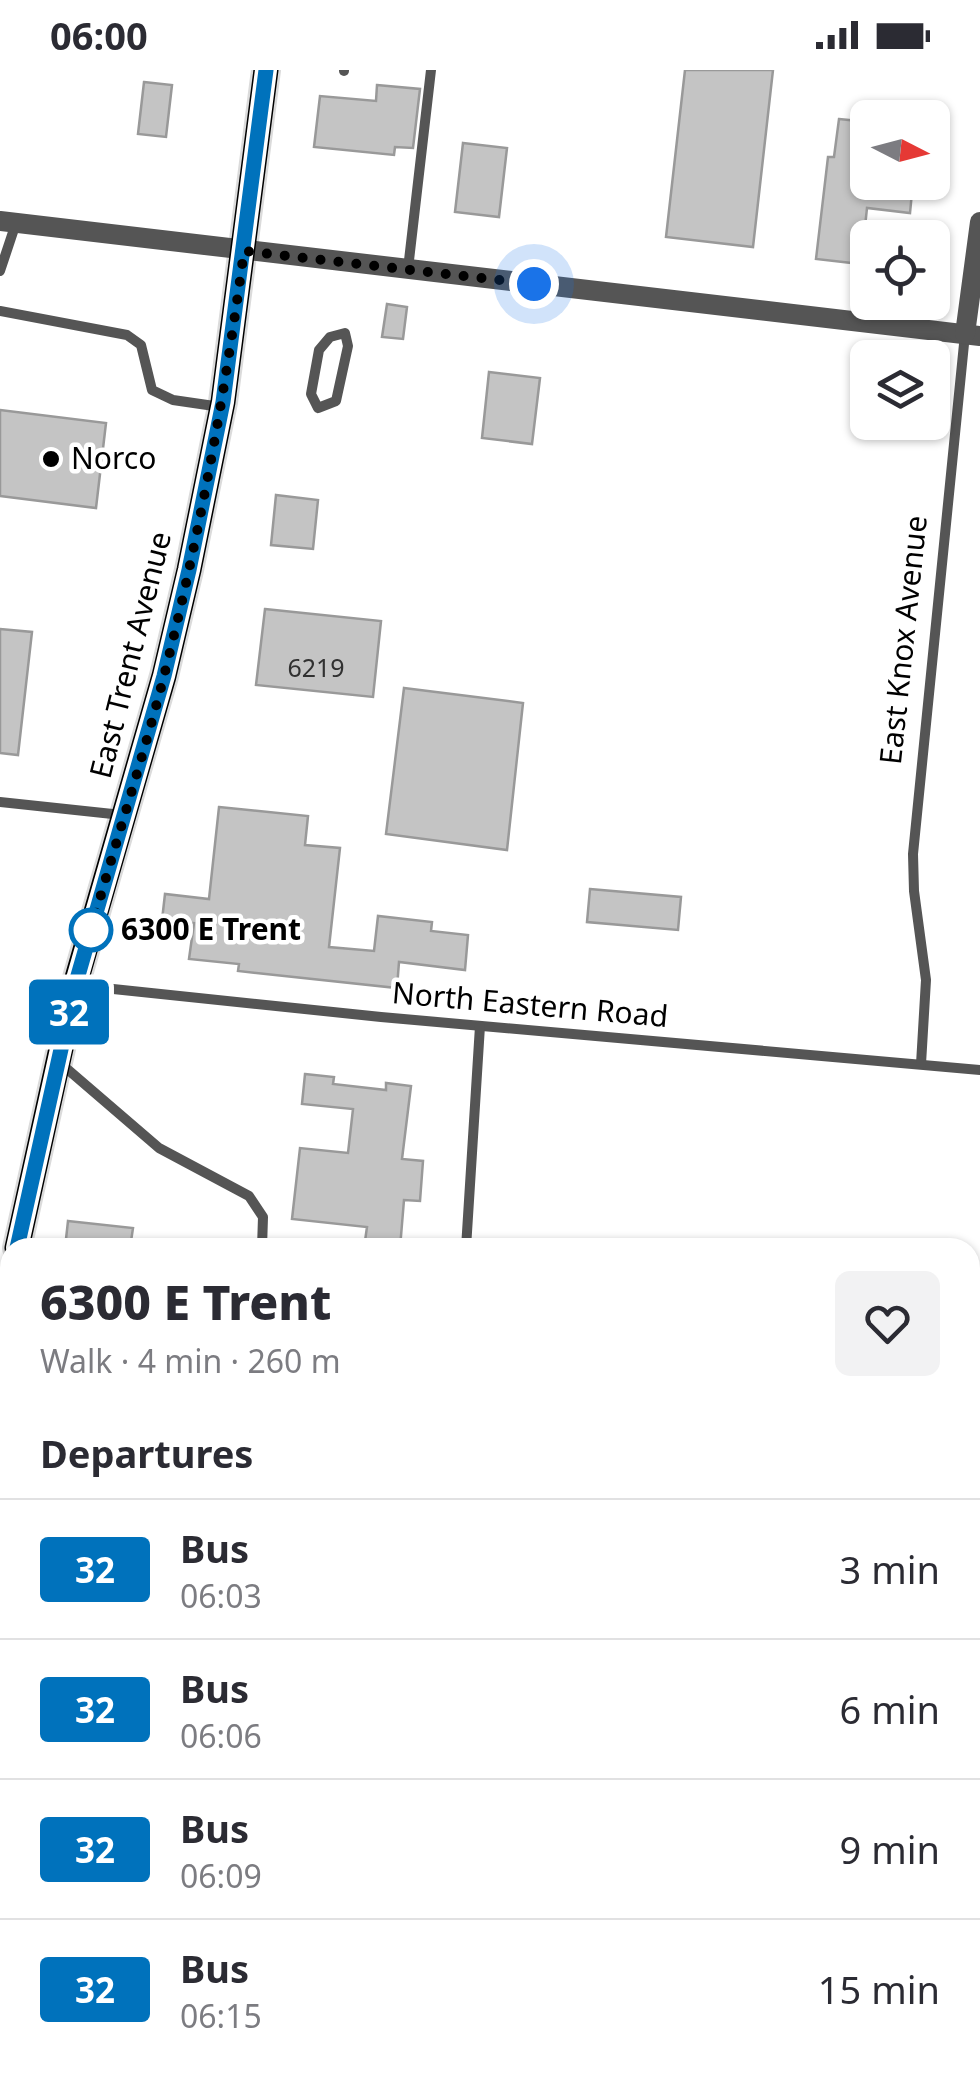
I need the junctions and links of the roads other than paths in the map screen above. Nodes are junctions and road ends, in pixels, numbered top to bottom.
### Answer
1 (266, 70) edge
2 (432, 70) edge
3 (8, 222) edge
4 (980, 222) edge
5 (244, 251) junction
6 (0, 270) edge
7 (408, 270) junction
8 (0, 311) edge
9 (345, 334) joint
10 (972, 335) edge
11 (222, 408) junction
12 (0, 802) edge
13 (124, 815) junction
14 (75, 986) junction
15 (480, 1026) junction
16 (58, 1062) junction
17 (921, 1064) junction
18 (980, 1070) edge
19 (19, 1238) edge
20 (263, 1238) edge
21 (467, 1238) edge

1 - 5 main road, East Trent Avenue
2 - 7 lane
3 - 5 street
3 - 6 lane
4 - 10 street, East Knox Avenue
5 - 7 street
5 - 11 main road, East Trent Avenue
7 - 10 street
8 - 11 lane
9 - 9 lane
10 - 17 lane, East Knox Avenue
11 - 13 main road, East Trent Avenue
12 - 13 lane
13 - 14 main road, East Trent Avenue
14 - 15 lane, North Eastern Road
14 - 16 main road, East Trent Avenue
15 - 17 lane, North Eastern Road
15 - 21 lane
16 - 19 main road, East Trent Avenue
16 - 20 lane
17 - 18 lane, North Eastern Road

